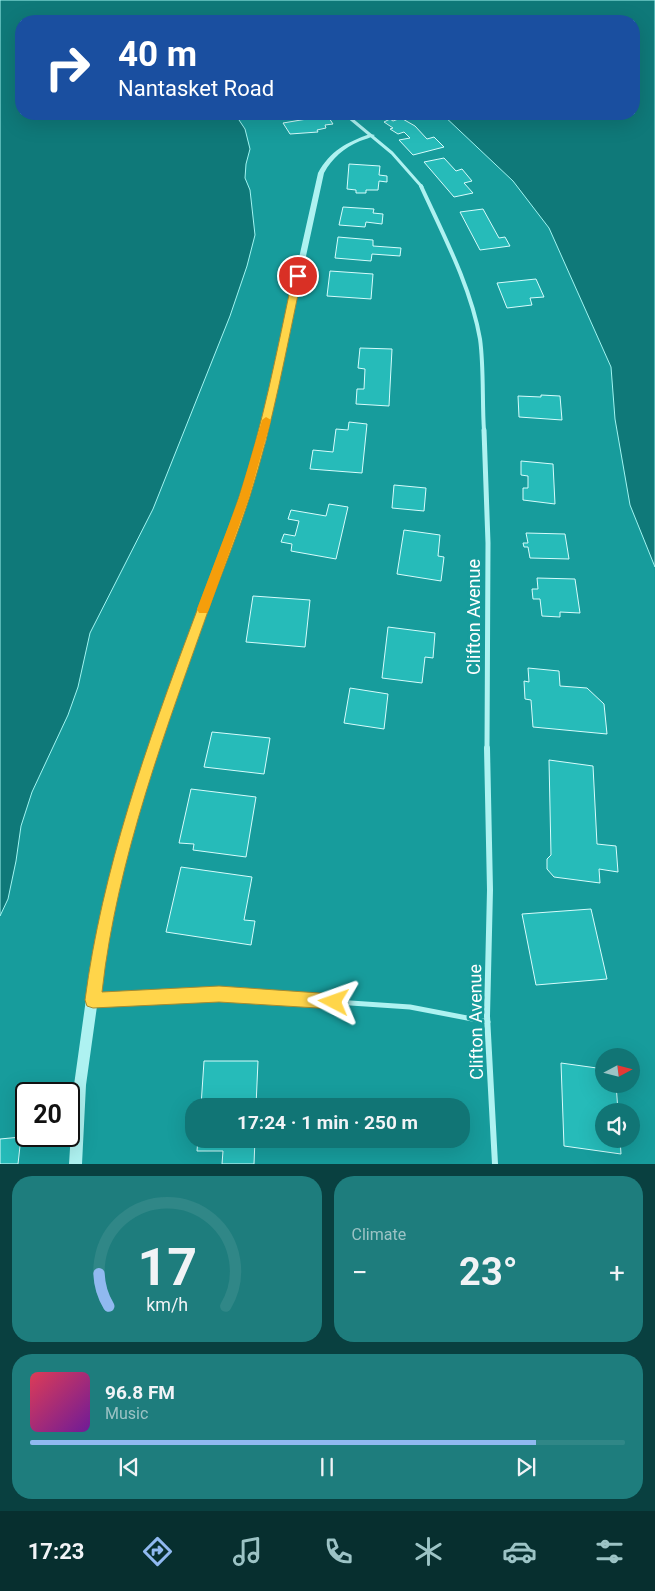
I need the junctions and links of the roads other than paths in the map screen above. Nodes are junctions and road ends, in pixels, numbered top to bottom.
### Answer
1 (353, 120) edge
2 (372, 135) junction
3 (93, 1000) junction
4 (488, 1022) junction
5 (75, 1164) edge
6 (495, 1164) edge

1 - 2 street, Clifton Avenue
2 - 3 street
2 - 4 street, Clifton Avenue
3 - 4 lane
3 - 5 street
4 - 6 street, Clifton Avenue

